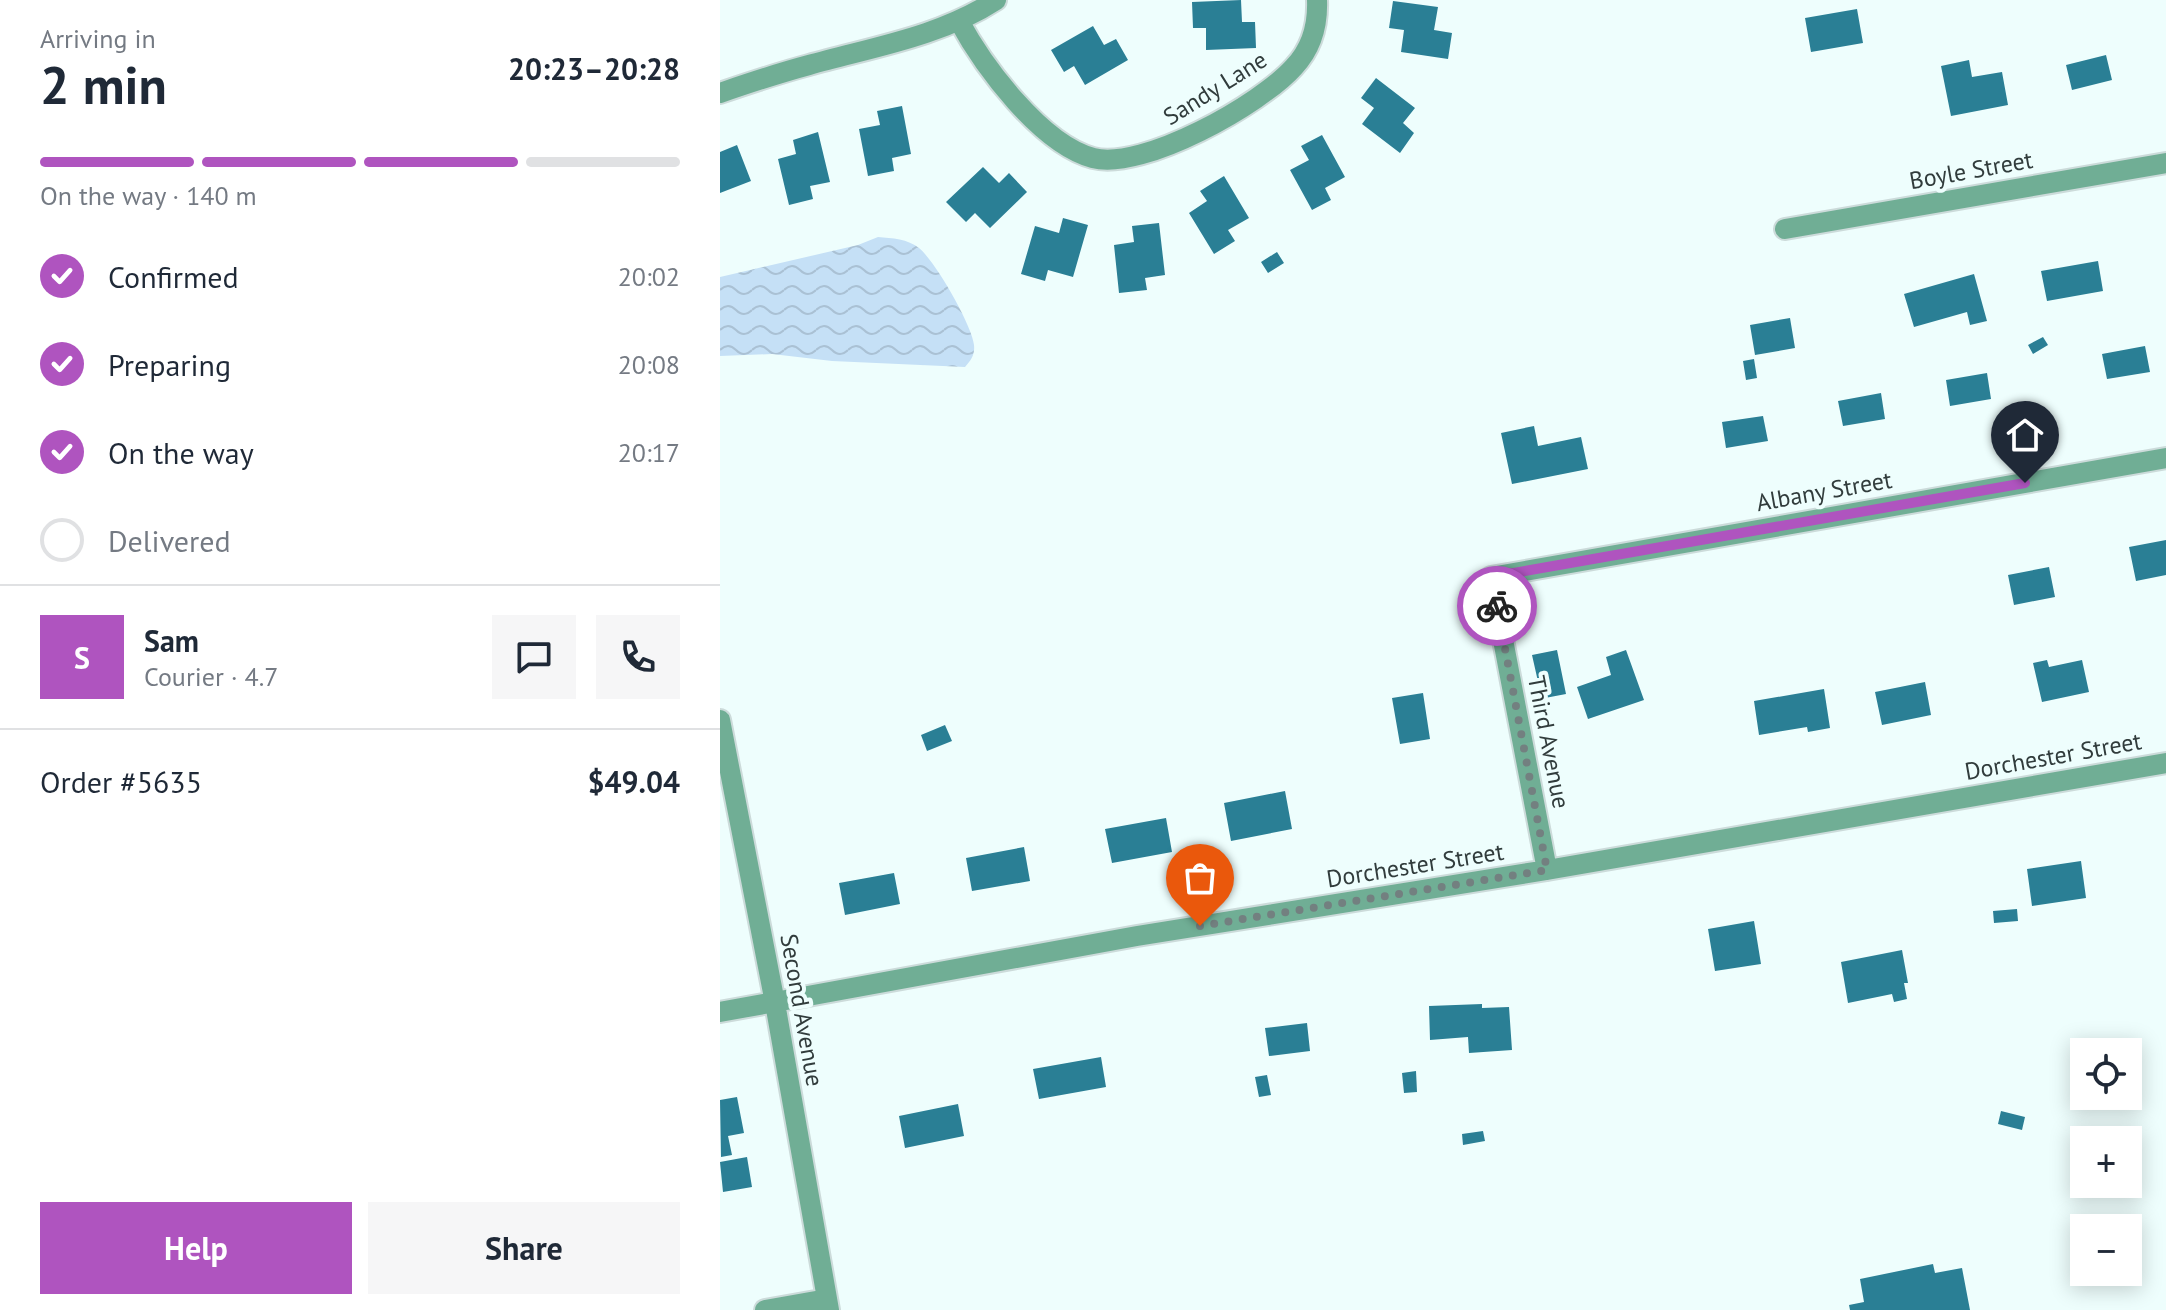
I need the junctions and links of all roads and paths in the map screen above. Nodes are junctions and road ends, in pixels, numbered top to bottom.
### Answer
1 (996, 0) edge
2 (1317, 0) edge
3 (959, 21) junction
4 (720, 93) edge
5 (2166, 163) edge
6 (1785, 229) dead end
7 (2166, 458) edge
8 (1491, 577) joint
9 (720, 720) edge
10 (2166, 763) edge
11 (1547, 870) junction
12 (775, 1003) junction
13 (720, 1012) edge
14 (828, 1304) edge
15 (765, 1310) edge

1 - 3 street
2 - 3 street, Sandy Lane
3 - 4 street
5 - 6 street, Boyle Street
7 - 8 street, Albany Street
8 - 11 street, Third Avenue
9 - 12 street, Second Avenue
10 - 11 street, Dorchester Street
11 - 12 street, Dorchester Street
12 - 13 street, Dorchester Street
12 - 14 street, Second Avenue
14 - 15 street

